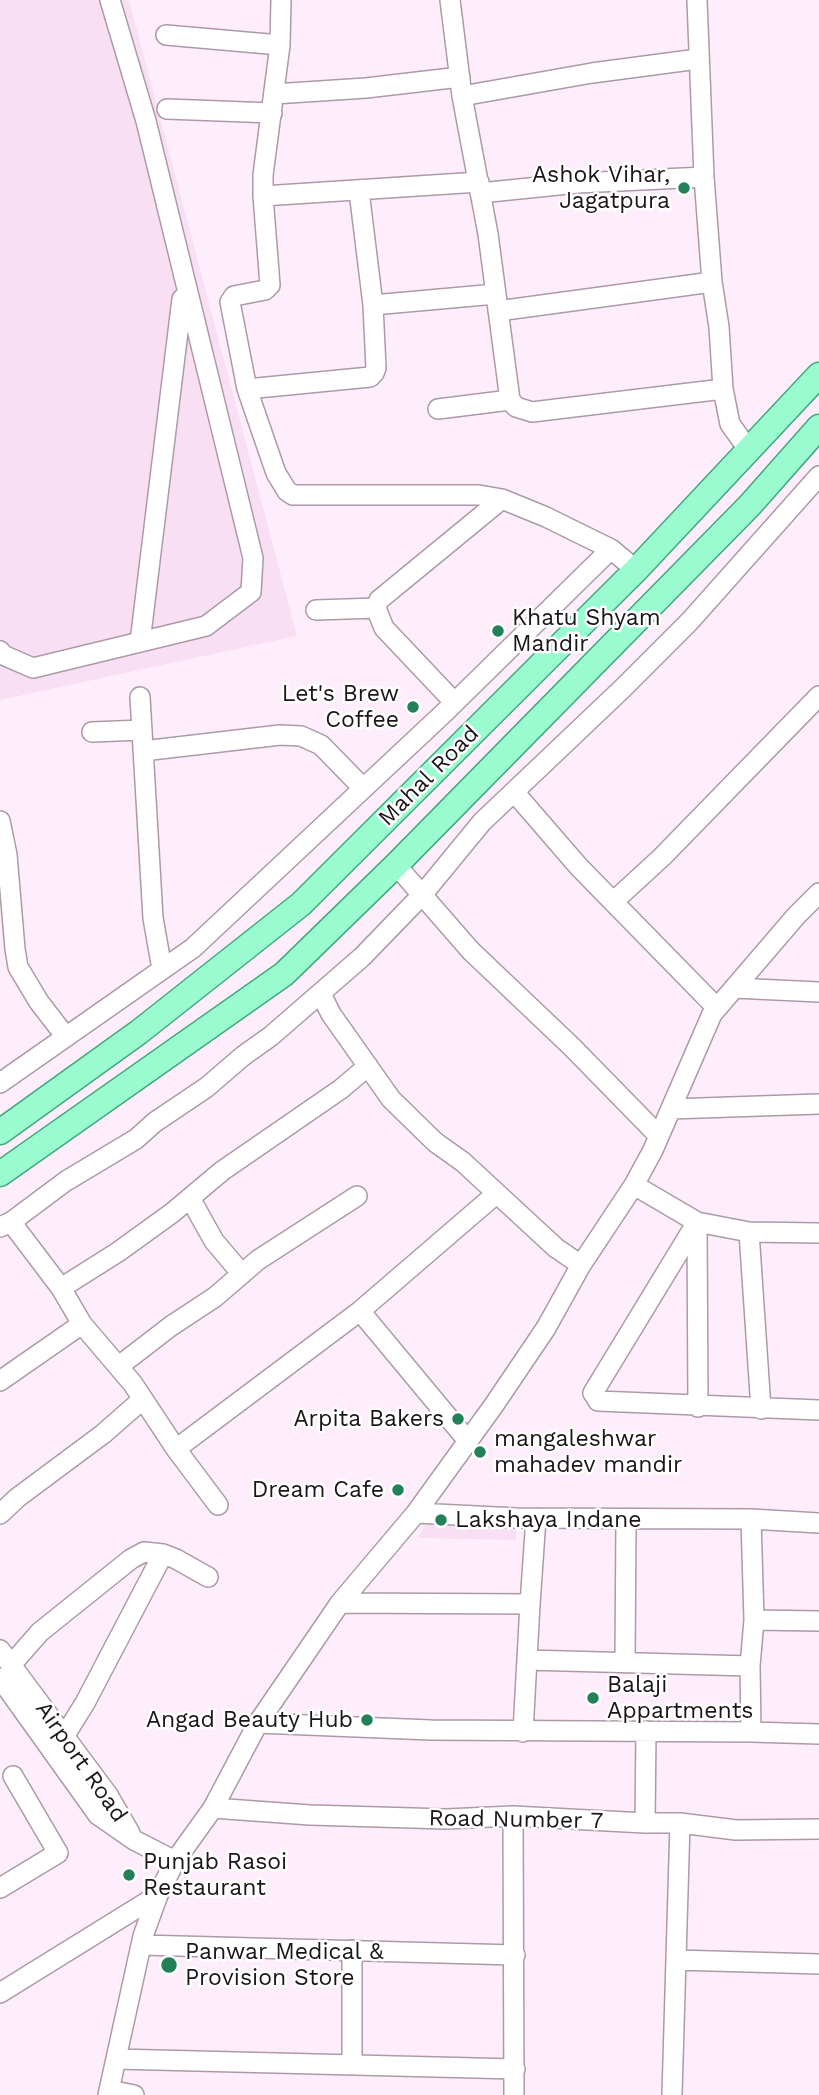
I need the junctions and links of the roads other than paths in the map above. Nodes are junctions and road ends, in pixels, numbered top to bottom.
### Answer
1 (110, 0) edge
2 (281, 0) edge
3 (450, 0) edge
4 (696, 0) edge
5 (166, 34) dead end
6 (280, 45) junction
7 (698, 59) junction
8 (461, 87) junction
9 (273, 103) junction
10 (167, 109) dead end
11 (704, 177) junction
12 (479, 188) junction
13 (359, 191) junction
14 (263, 196) junction
15 (712, 282) junction
16 (184, 284) junction
17 (497, 303) junction
18 (373, 305) junction
19 (819, 375) edge
20 (247, 389) junction
21 (723, 389) junction
22 (510, 400) junction
23 (438, 409) dead end
24 (819, 428) edge
25 (748, 449) junction
26 (819, 476) edge
27 (502, 499) junction
28 (611, 549) junction
29 (635, 570) junction
30 (376, 608) junction
31 (316, 610) dead end
32 (140, 642) junction
33 (0, 651) edge
34 (819, 696) edge
35 (140, 697) dead end
36 (454, 702) junction
37 (142, 730) junction
38 (92, 732) dead end
39 (143, 751) junction
40 (363, 788) junction
41 (515, 793) junction
42 (0, 821) edge
43 (4, 857) edge
44 (396, 865) junction
45 (819, 893) edge
46 (422, 895) junction
47 (614, 901) junction
48 (162, 970) junction
49 (734, 988) junction
50 (819, 992) edge
51 (321, 994) junction
52 (717, 1008) junction
53 (66, 1037) junction
54 (368, 1066) junction
55 (0, 1083) edge
56 (819, 1104) edge
57 (671, 1109) junction
58 (0, 1132) edge
59 (659, 1136) junction
60 (0, 1174) edge
61 (634, 1185) junction
62 (496, 1194) junction
63 (357, 1196) dead end
64 (190, 1198) junction
65 (697, 1222) junction
66 (5, 1225) edge
67 (749, 1232) junction
68 (819, 1233) edge
69 (581, 1265) junction
70 (242, 1274) junction
71 (61, 1288) junction
72 (360, 1311) junction
73 (82, 1324) junction
74 (119, 1366) junction
75 (0, 1381) edge
76 (143, 1399) junction
77 (698, 1407) junction
78 (761, 1409) junction
79 (819, 1410) edge
80 (468, 1441) junction
81 (176, 1449) junction
82 (218, 1505) dead end
83 (416, 1513) junction
84 (0, 1514) edge
85 (536, 1518) junction
86 (751, 1519) junction
87 (626, 1520) junction
88 (819, 1522) edge
89 (163, 1554) junction
90 (208, 1577) dead end
91 (340, 1603) junction
92 (530, 1604) junction
93 (754, 1620) junction
94 (819, 1621) edge
95 (527, 1660) junction
96 (625, 1663) junction
97 (4, 1664) edge
98 (750, 1666) junction
99 (258, 1723) junction
100 (523, 1731) junction
101 (646, 1731) junction
102 (751, 1732) junction
103 (819, 1734) edge
104 (65, 1735) junction
105 (13, 1776) dead end
106 (212, 1808) junction
107 (513, 1816) junction
108 (680, 1823) junction
109 (645, 1824) junction
110 (819, 1829) edge
111 (134, 1840) junction
112 (175, 1861) junction
113 (0, 1888) edge
114 (158, 1895) junction
115 (141, 1945) junction
116 (352, 1950) junction
117 (515, 1955) junction
118 (676, 1960) junction
119 (819, 1964) edge
120 (0, 1993) edge
121 (116, 2059) junction
122 (352, 2065) junction
123 (515, 2069) junction
124 (108, 2092) edge
125 (134, 2095) edge
126 (514, 2095) edge
127 (672, 2095) edge

1 - 16 street
2 - 6 street
3 - 8 street
4 - 7 street
5 - 6 street
6 - 9 street
7 - 8 street
7 - 11 street
8 - 9 street
8 - 12 street
9 - 10 street
9 - 14 street
11 - 12 street
11 - 15 street
12 - 13 street
12 - 17 street
13 - 14 street
13 - 18 street
14 - 20 street
15 - 17 street
15 - 21 street
16 - 32 street
16 - 32 street
17 - 18 street
17 - 22 street
18 - 20 street
19 - 25 main road, Mahal Road
20 - 27 street
21 - 22 street
21 - 25 street
22 - 23 street
24 - 44 main road, Mahal Road
25 - 29 main road, Mahal Road
26 - 41 street
27 - 28 street
27 - 30 street
28 - 29 street
28 - 36 street
29 - 58 main road, Mahal Road
30 - 31 street
30 - 36 street
32 - 33 street
34 - 47 street
35 - 37 street
36 - 40 street
37 - 38 street
37 - 39 street
39 - 40 street
39 - 48 street
40 - 48 street
41 - 46 street
41 - 47 street
42 - 43 street
43 - 53 street
44 - 46 street
44 - 60 main road, Mahal Road
45 - 49 street
46 - 51 street
46 - 59 street
47 - 52 street
48 - 53 street
49 - 50 street
49 - 52 street
51 - 54 street
51 - 66 street
52 - 57 street
53 - 55 street
54 - 62 street
54 - 64 street
56 - 57 street
57 - 59 street
59 - 61 street
61 - 65 street
61 - 69 street
62 - 69 street
62 - 72 street
63 - 70 street
64 - 70 street
64 - 71 street
65 - 67 street
65 - 77 street
65 - 77 street
66 - 71 street
67 - 68 street
67 - 78 street
69 - 80 street
70 - 74 street
71 - 73 street
72 - 80 street
72 - 81 street
73 - 74 street
73 - 75 street
74 - 76 street
76 - 81 street
76 - 84 street
77 - 78 street
78 - 79 street
80 - 83 street
81 - 82 street
83 - 85 street
83 - 91 street
85 - 87 street
85 - 92 street
86 - 87 street
86 - 88 street
86 - 93 street
87 - 96 street
89 - 90 street
89 - 97 street
89 - 104 street
91 - 92 street
91 - 99 street
92 - 95 street
93 - 94 street
93 - 98 street
95 - 96 street
95 - 100 street
96 - 98 street
97 - 104 street, Airport Road
97 - 111 street, Airport Road
98 - 102 street
99 - 100 street
99 - 106 street
100 - 101 street
101 - 102 street
101 - 109 street
102 - 103 street
104 - 111 street, Airport Road
105 - 113 street
106 - 107 street, Road Number 7
106 - 112 street
107 - 109 street, Road Number 7
107 - 117 street
108 - 109 street, Road Number 7
108 - 110 street, Road Number 7
108 - 118 street
111 - 112 street
112 - 114 street
114 - 115 street
114 - 120 street
115 - 116 street
115 - 121 street
116 - 117 street
116 - 122 street
117 - 123 street
118 - 119 street
118 - 127 street
121 - 122 street
121 - 124 street
122 - 123 street
123 - 126 street
124 - 125 street

